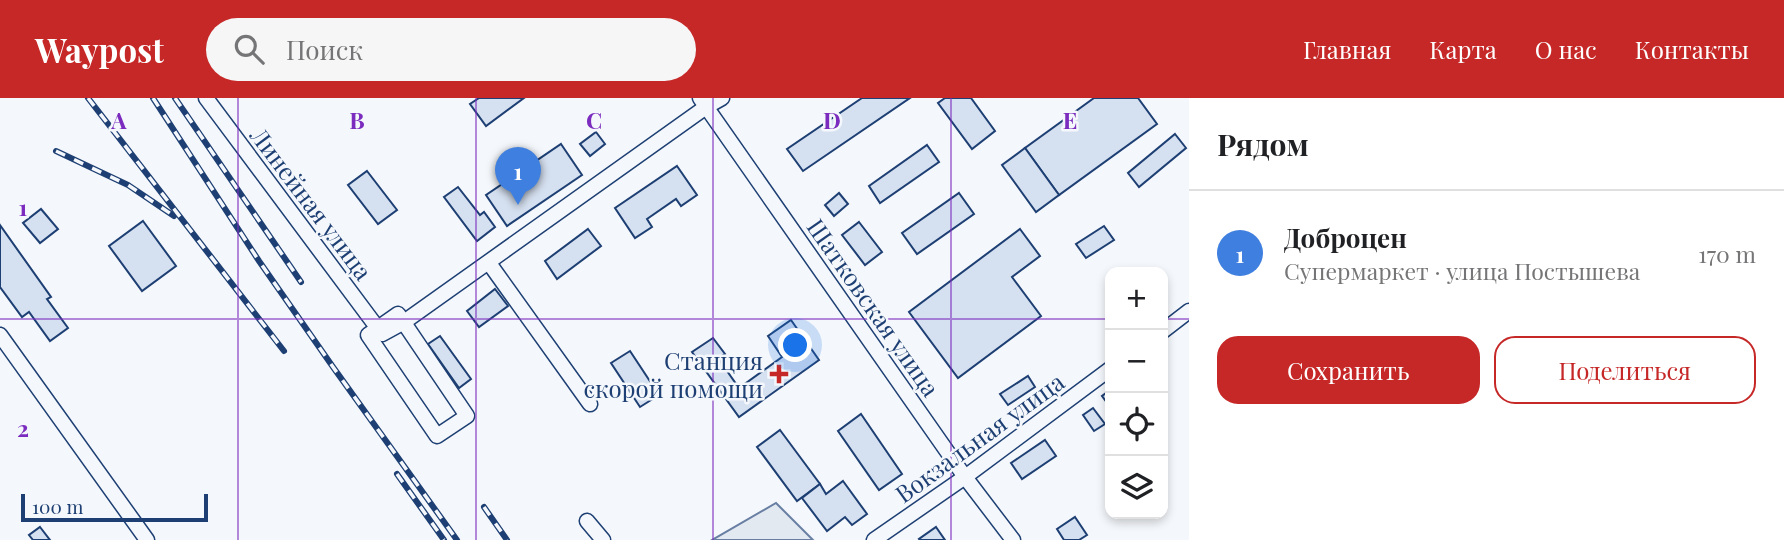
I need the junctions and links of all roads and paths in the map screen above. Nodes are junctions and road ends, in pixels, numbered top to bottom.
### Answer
1 (206, 98) edge
2 (722, 98) edge
3 (703, 102) edge
4 (489, 263) junction
5 (1189, 312) edge
6 (404, 323) junction
7 (1164, 330) edge
8 (380, 331) junction
9 (0, 335) edge
10 (1105, 373) edge
11 (590, 404) dead end
12 (965, 477) junction
13 (587, 521) dead end
14 (147, 540) edge
15 (603, 540) edge
16 (874, 540) edge
17 (1013, 540) edge

1 - 8 street, Линейная улица
2 - 3 street
3 - 4 street
3 - 12 street, Шатковская улица
4 - 6 street
4 - 11 street
5 - 7 street
6 - 8 street
6 - 8 street
9 - 14 street
10 - 12 street, Вокзальная улица
12 - 16 street, Вокзальная улица
12 - 17 street, Шатковская улица
13 - 15 street

